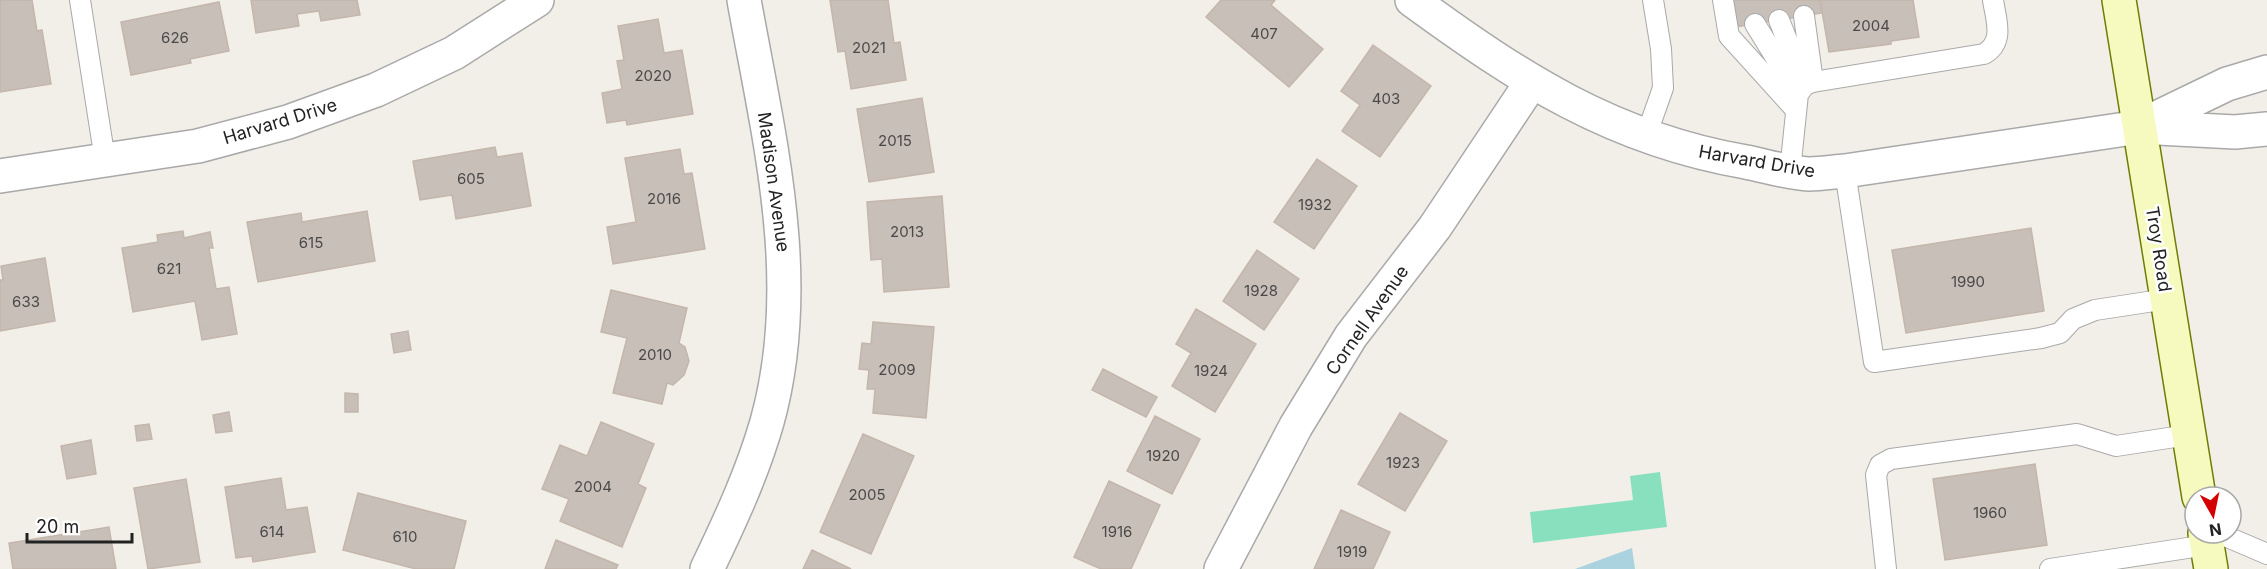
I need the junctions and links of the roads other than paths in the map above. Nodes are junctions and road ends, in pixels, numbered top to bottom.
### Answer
1 (80, 0) edge
2 (537, 0) edge
3 (744, 0) edge
4 (1412, 0) edge
5 (1653, 0) edge
6 (1723, 0) edge
7 (1993, 0) edge
8 (2119, 0) edge
9 (1804, 16) dead end
10 (1779, 20) dead end
11 (1755, 24) dead end
12 (2267, 72) edge
13 (1531, 83) junction
14 (1803, 92) junction
15 (2139, 127) junction
16 (2267, 129) edge
17 (1646, 136) junction
18 (105, 160) junction
19 (1790, 171) junction
20 (1845, 171) junction
21 (0, 176) edge
22 (2167, 299) junction
23 (2188, 435) junction
24 (2197, 485) edge
25 (2210, 545) edge
26 (2267, 554) edge
27 (707, 569) edge
28 (1221, 569) edge
29 (1886, 569) edge
30 (2050, 569) edge

1 - 18 lane
2 - 18 street, Harvard Drive
3 - 27 street, Madison Avenue
4 - 13 street, Harvard Drive
5 - 17 lane
6 - 14 lane
7 - 14 lane
8 - 15 main road, Troy Road
9 - 14 lane
10 - 14 lane
11 - 14 lane
12 - 15 street, Harvard Drive
13 - 17 street, Harvard Drive
13 - 28 street, Cornell Avenue
14 - 19 lane
15 - 16 street, Harvard Drive
15 - 20 street, Harvard Drive
15 - 22 main road, Troy Road
17 - 19 street, Harvard Drive
18 - 21 street, Harvard Drive
19 - 20 street, Harvard Drive
20 - 22 lane
22 - 23 main road, Troy Road
23 - 24 main road, Troy Road
23 - 29 lane
25 - 26 lane
25 - 30 lane

